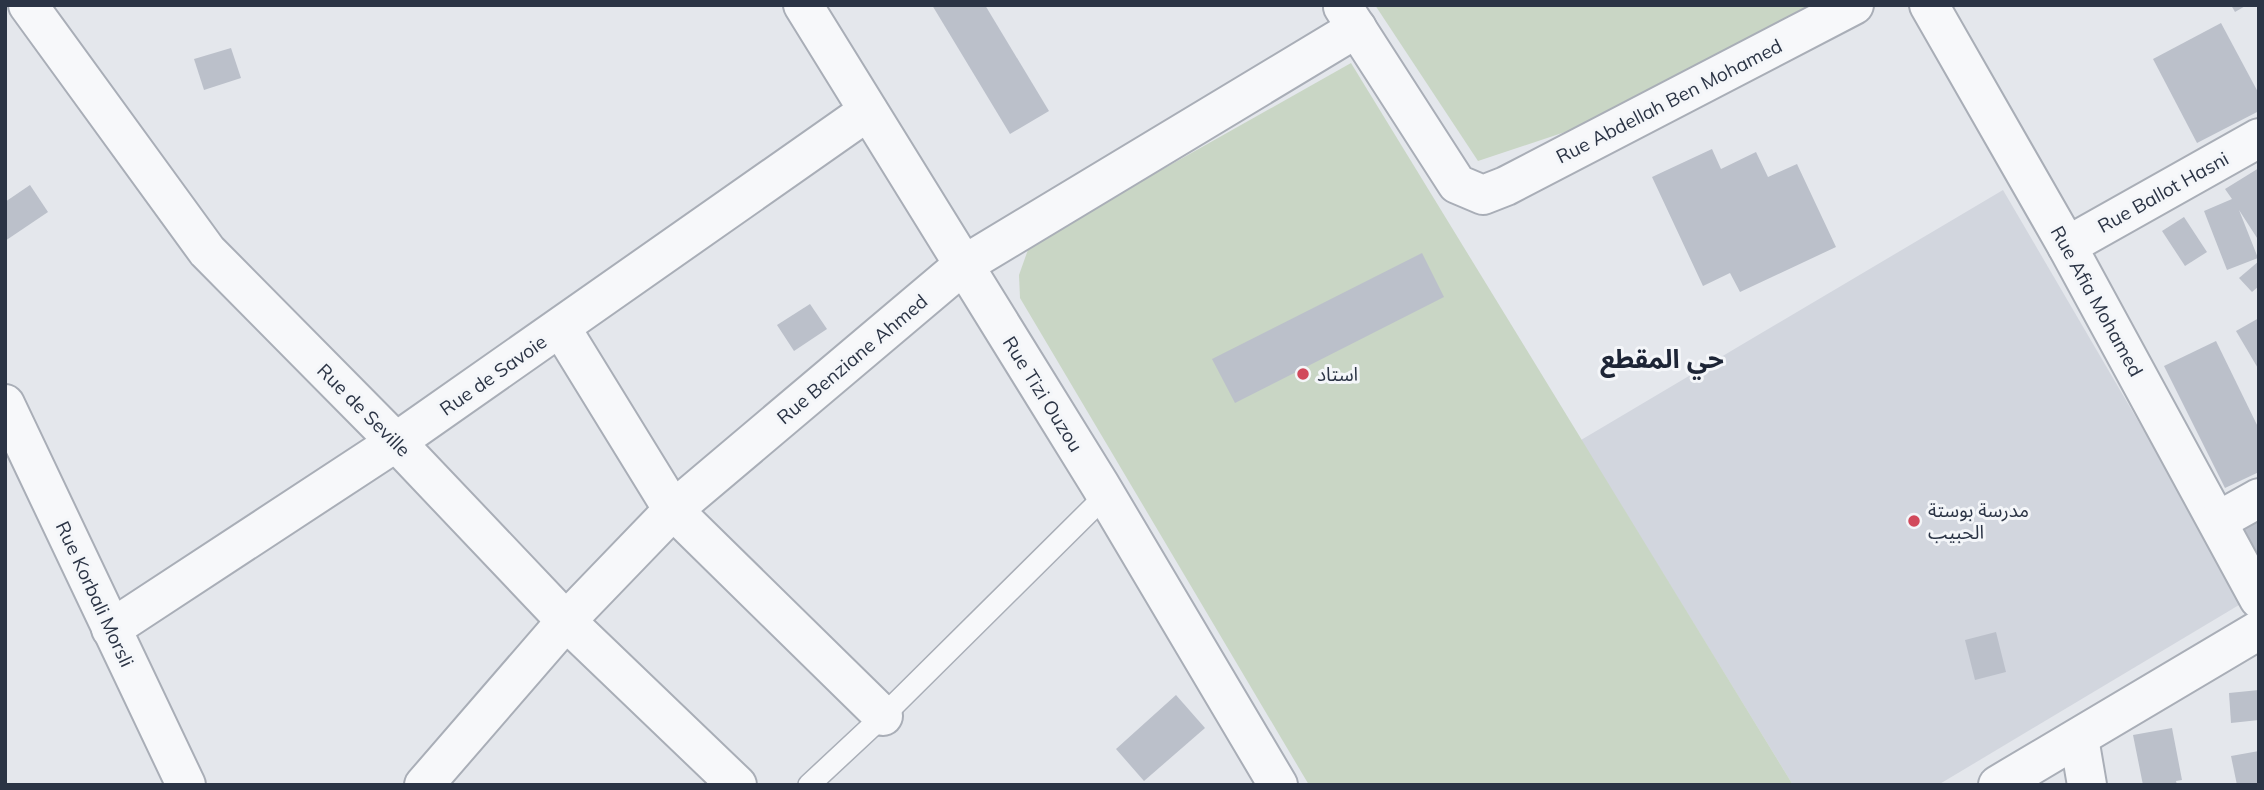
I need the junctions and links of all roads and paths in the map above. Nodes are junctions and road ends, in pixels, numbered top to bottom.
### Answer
1 (27, 5) edge
2 (803, 5) edge
3 (1854, 5) edge
4 (1929, 5) edge
5 (1350, 16) edge
6 (869, 111) junction
7 (2259, 138) edge
8 (2067, 246) junction
9 (962, 266) junction
10 (561, 328) junction
11 (5, 404) edge
12 (396, 442) junction
13 (1106, 495) junction
14 (2259, 498) edge
15 (673, 510) junction
16 (2218, 521) junction
17 (2259, 599) edge
18 (566, 621) junction
19 (111, 629) junction
20 (2259, 630) edge
21 (883, 716) junction
22 (2079, 738) junction
23 (186, 785) edge
24 (424, 785) edge
25 (737, 785) edge
26 (809, 785) edge
27 (1278, 785) edge
28 (1998, 785) edge
29 (2087, 785) edge

1 - 12 street, Rue de Seville
2 - 6 street, Rue Tizi Ouzou
3 - 5 street, Rue Abdellah Ben Mohamed
4 - 8 street, Rue Afia Mohamed
5 - 9 street, Rue Benziane Ahmed
6 - 9 street, Rue Tizi Ouzou
6 - 10 street, Rue de Savoie
7 - 8 street, Rue Ballot Hasni
8 - 16 street, Rue Afia Mohamed
9 - 13 street, Rue Tizi Ouzou
9 - 15 street, Rue Benziane Ahmed
10 - 12 street, Rue de Savoie
10 - 15 street
11 - 19 street, Rue Korbali Morsli
12 - 18 street, Rue de Seville
12 - 19 street, Rue de Savoie
13 - 21 lane
13 - 27 street, Rue Tizi Ouzou
14 - 16 street
15 - 18 street, Rue Benziane Ahmed
15 - 21 street
16 - 17 street, Rue Afia Mohamed
18 - 24 street, Rue Benziane Ahmed
18 - 25 street, Rue de Seville
19 - 23 street, Rue Korbali Morsli
20 - 22 street
21 - 26 lane
22 - 28 street
22 - 29 street

